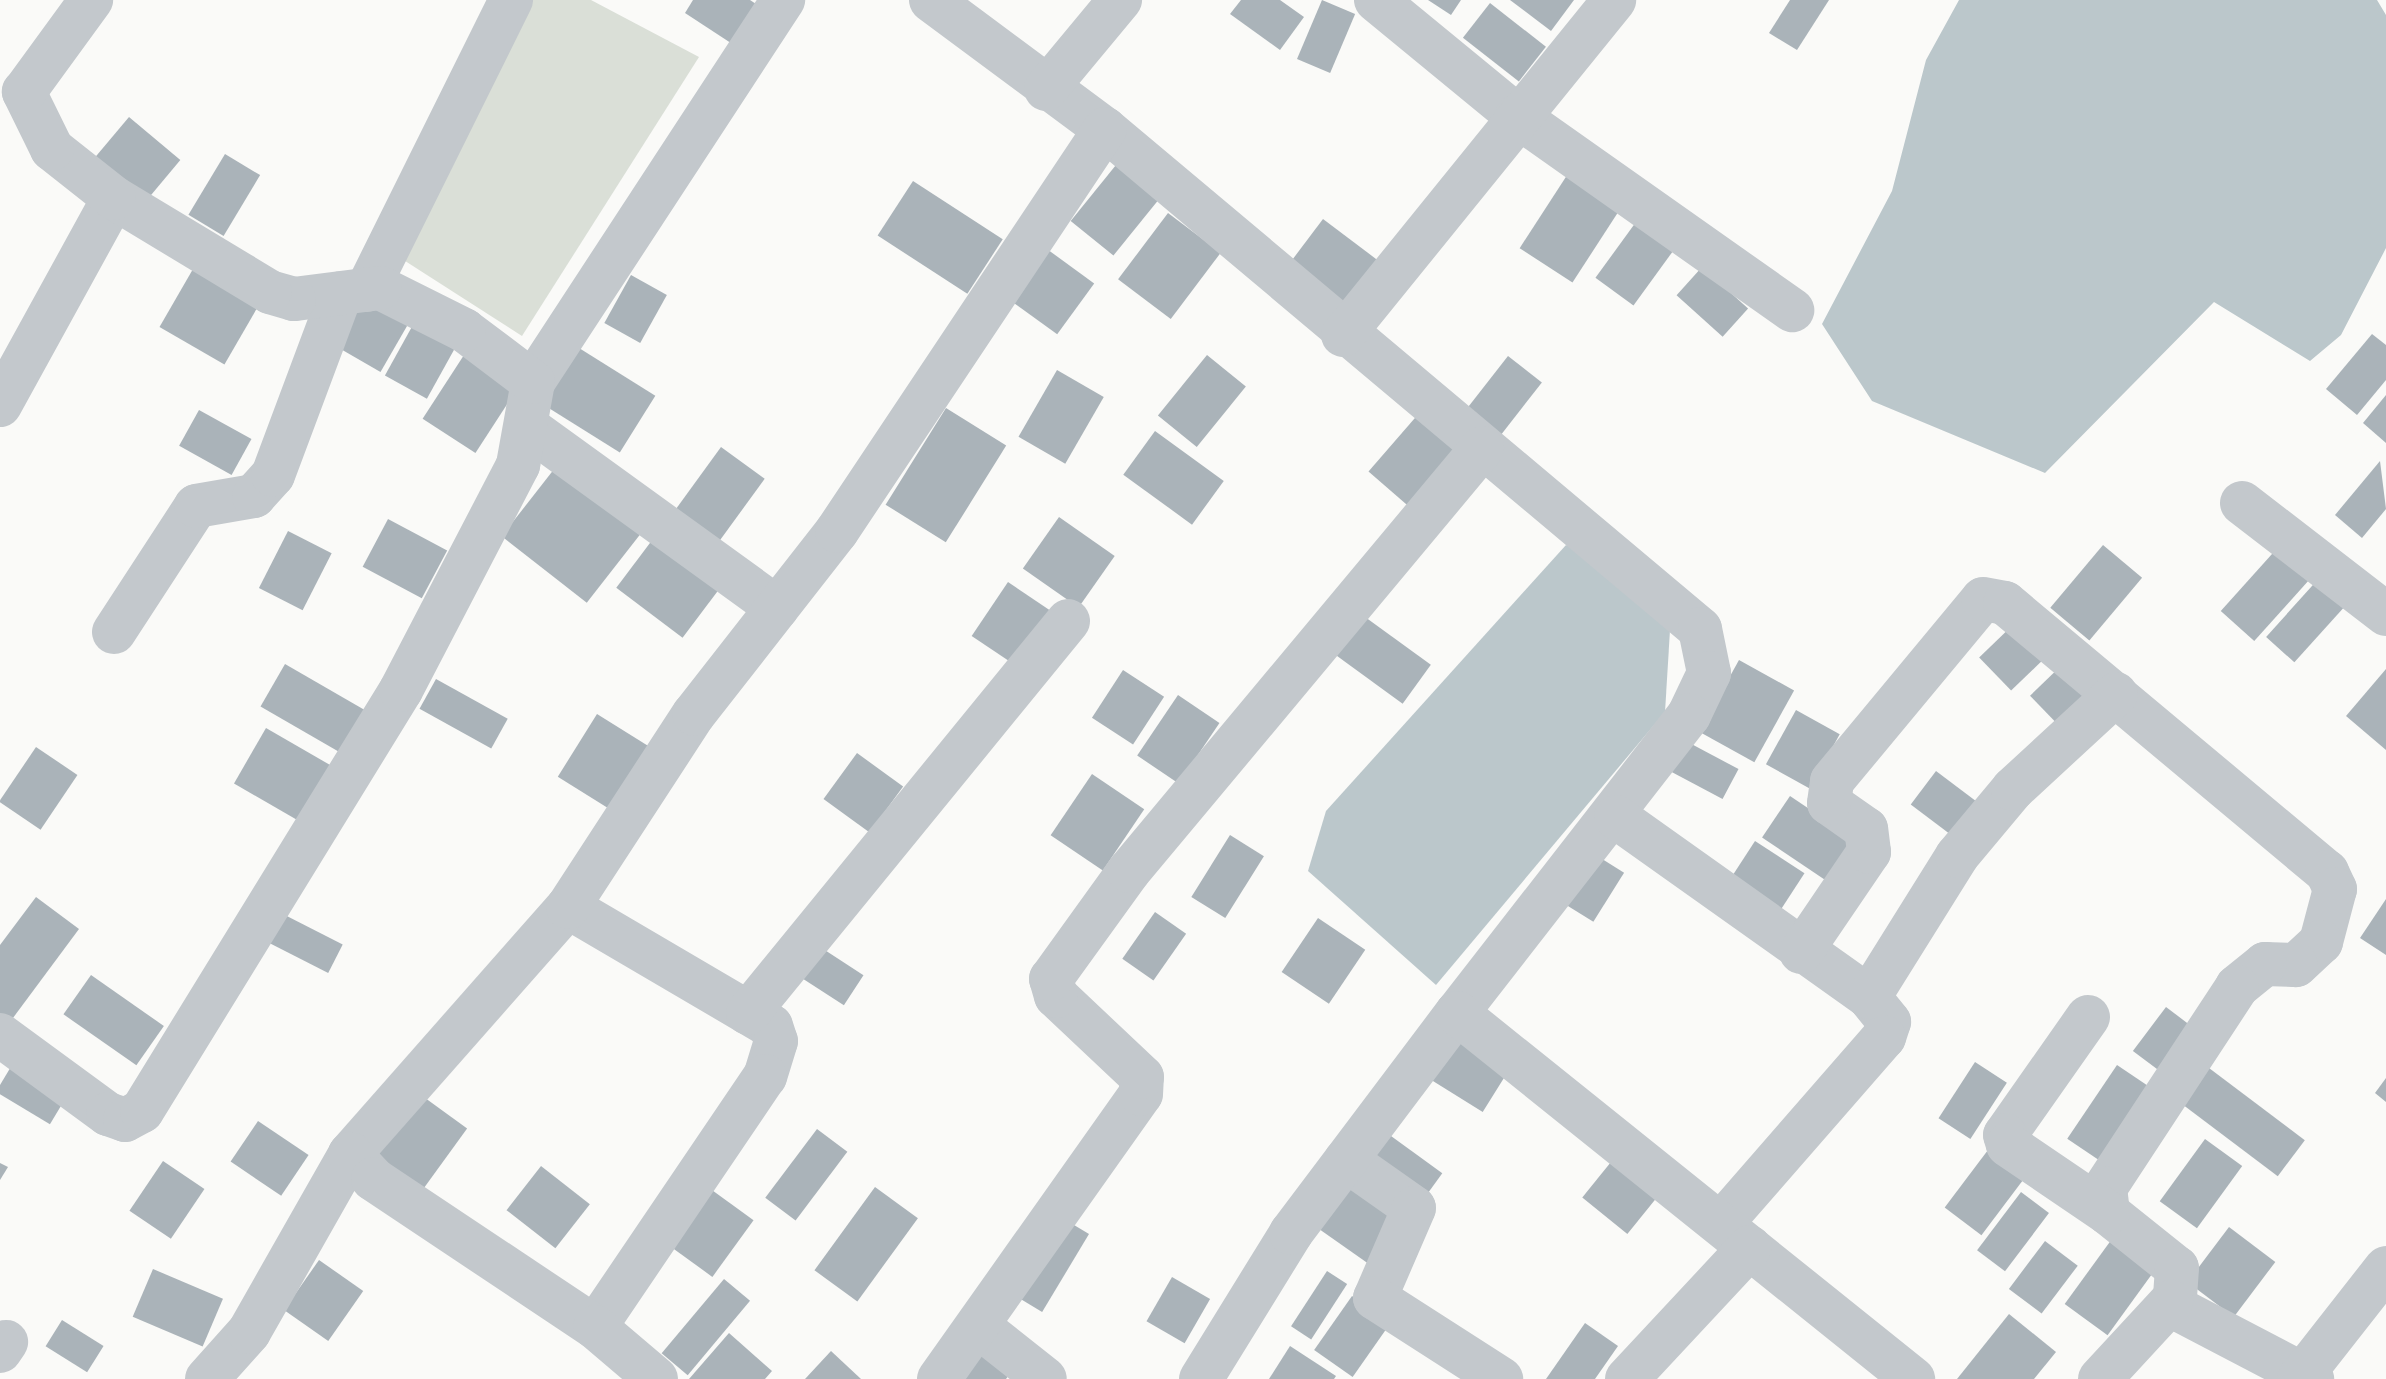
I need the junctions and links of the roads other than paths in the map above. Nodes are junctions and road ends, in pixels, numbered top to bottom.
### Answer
1 (91, 0) edge
2 (511, 0) edge
3 (783, 0) edge
4 (931, 0) edge
5 (1120, 0) edge
6 (1376, 0) edge
7 (1614, 0) edge
8 (12, 85) edge
9 (1046, 89) junction
10 (1517, 116) junction
11 (1105, 129) junction
12 (114, 198) junction
13 (354, 292) junction
14 (1792, 310) dead end
15 (1343, 335) junction
16 (533, 382) junction
17 (0, 405) edge
18 (526, 426) junction
19 (1482, 448) junction
20 (2242, 503) dead end
21 (777, 608) junction
22 (2386, 614) edge
23 (1068, 621) dead end
24 (114, 632) dead end
25 (2116, 694) junction
26 (1616, 817) junction
27 (568, 907) junction
28 (1801, 952) junction
29 (1869, 997) junction
30 (748, 1013) junction
31 (1457, 1013) junction
32 (2088, 1017) dead end
33 (0, 1035) edge
34 (350, 1154) junction
35 (1346, 1160) junction
36 (2108, 1213) junction
37 (1736, 1236) junction
38 (2386, 1268) edge
39 (2171, 1302) junction
40 (978, 1326) junction
41 (595, 1327) junction
42 (2305, 1377) edge
43 (207, 1379) edge
44 (656, 1379) edge
45 (939, 1379) edge
46 (1045, 1379) edge
47 (1201, 1379) edge
48 (1501, 1379) edge
49 (1627, 1379) edge
50 (1913, 1379) edge
51 (2100, 1379) edge

1 - 8 street
2 - 13 street
3 - 16 street
4 - 9 street
5 - 9 street
6 - 10 street
7 - 10 street
8 - 12 street
9 - 11 street
10 - 14 street
10 - 15 street
11 - 15 street
11 - 21 street
12 - 13 street
12 - 17 street
13 - 16 street
13 - 24 street
15 - 19 street
16 - 18 street
18 - 21 street
18 - 33 street
19 - 26 street
19 - 40 street
20 - 22 street
21 - 27 street
23 - 30 street
25 - 28 street
25 - 29 street
25 - 36 street
26 - 28 street
26 - 31 street
27 - 30 street
27 - 34 street
28 - 29 street
29 - 37 street
30 - 41 street
31 - 35 street
31 - 37 street
32 - 36 street
34 - 41 street
34 - 43 street
35 - 47 street
35 - 48 street
36 - 39 street
37 - 49 street
37 - 50 street
38 - 42 street
39 - 42 street
39 - 51 street
40 - 45 street
40 - 46 street
41 - 44 street

